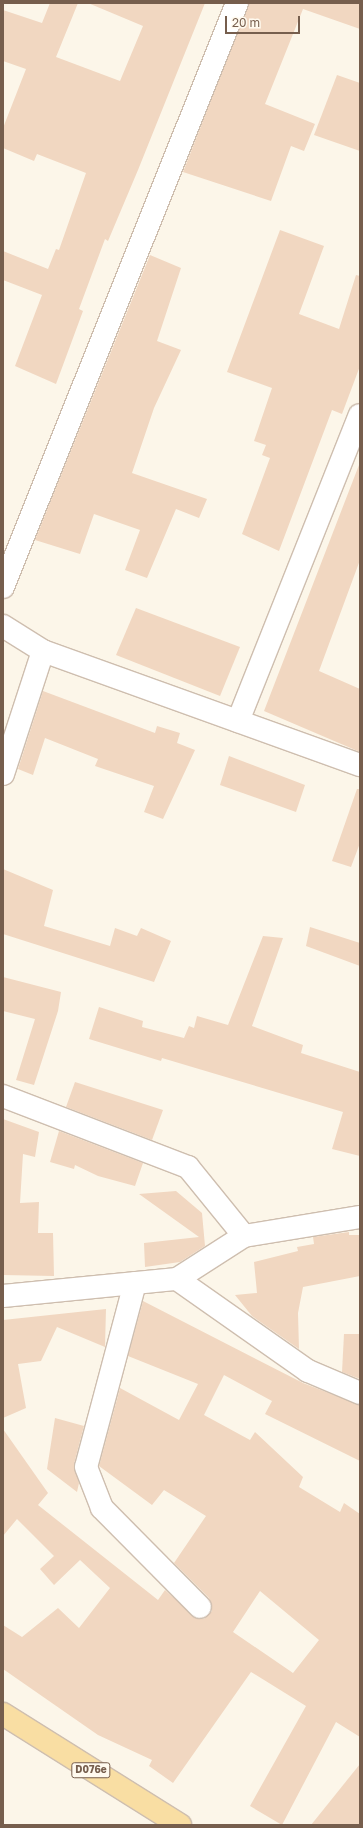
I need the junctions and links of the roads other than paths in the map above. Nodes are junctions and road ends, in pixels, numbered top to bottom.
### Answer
1 (237, 3) edge
2 (360, 415) edge
3 (3, 587) edge
4 (3, 626) edge
5 (43, 651) junction
6 (238, 721) junction
7 (360, 765) edge
8 (3, 774) edge
9 (3, 1096) edge
10 (360, 1217) edge
11 (244, 1236) junction
12 (177, 1279) junction
13 (135, 1283) junction
14 (3, 1296) edge
15 (360, 1393) edge
16 (200, 1607) dead end
17 (3, 1714) edge
18 (178, 1824) edge

1 - 3 street
2 - 6 street
4 - 5 street
5 - 6 street
5 - 8 street
6 - 7 street
9 - 11 street
10 - 11 street
11 - 12 street
12 - 13 street
12 - 15 street
13 - 14 street
13 - 16 street
17 - 18 main road, D076e

